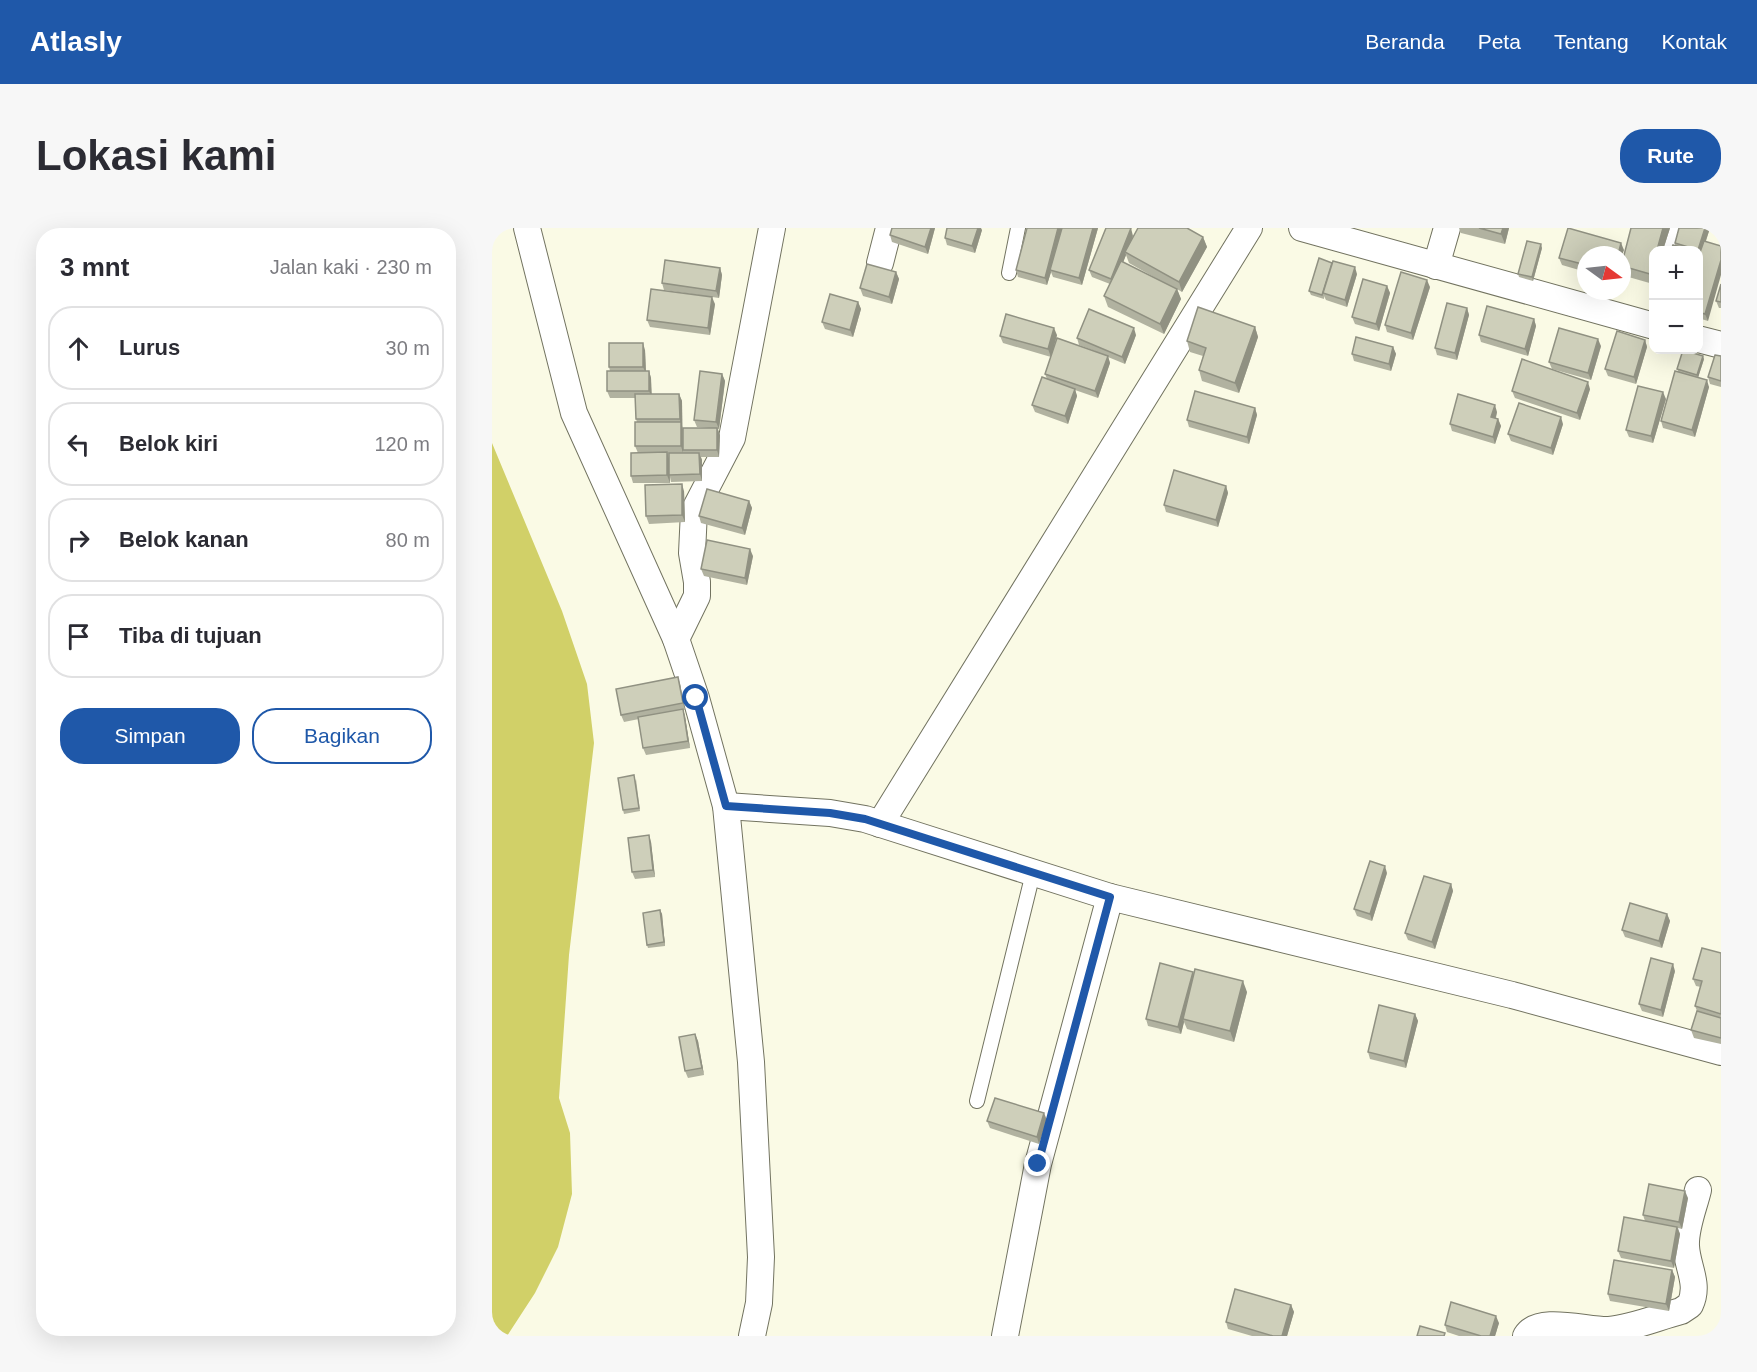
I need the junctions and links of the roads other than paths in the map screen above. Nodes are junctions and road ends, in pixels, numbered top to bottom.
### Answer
1 (527, 228) edge
2 (772, 228) edge
3 (889, 228) edge
4 (1018, 228) edge
5 (1250, 228) edge
6 (1302, 228) edge
7 (1447, 228) edge
8 (1679, 228) edge
9 (1673, 246) edge
10 (880, 263) dead end
11 (1436, 266) junction
12 (1009, 273) dead end
13 (1649, 320) edge
14 (1703, 340) edge
15 (1721, 345) edge
16 (676, 639) junction
17 (726, 806) junction
18 (880, 824) junction
19 (1033, 873) junction
20 (1110, 897) junction
21 (1721, 1052) edge
22 (977, 1101) dead end
23 (1698, 1190) dead end
24 (753, 1336) edge
25 (1005, 1336) edge
26 (1526, 1336) edge

1 - 16 street
2 - 16 street
3 - 10 street
4 - 12 lane
5 - 18 street
6 - 11 street
7 - 11 street
8 - 9 street
11 - 13 street
14 - 15 street
16 - 17 street
17 - 18 street
17 - 24 street
18 - 19 street
19 - 20 street
19 - 22 lane
20 - 21 street
20 - 25 street
23 - 26 street

